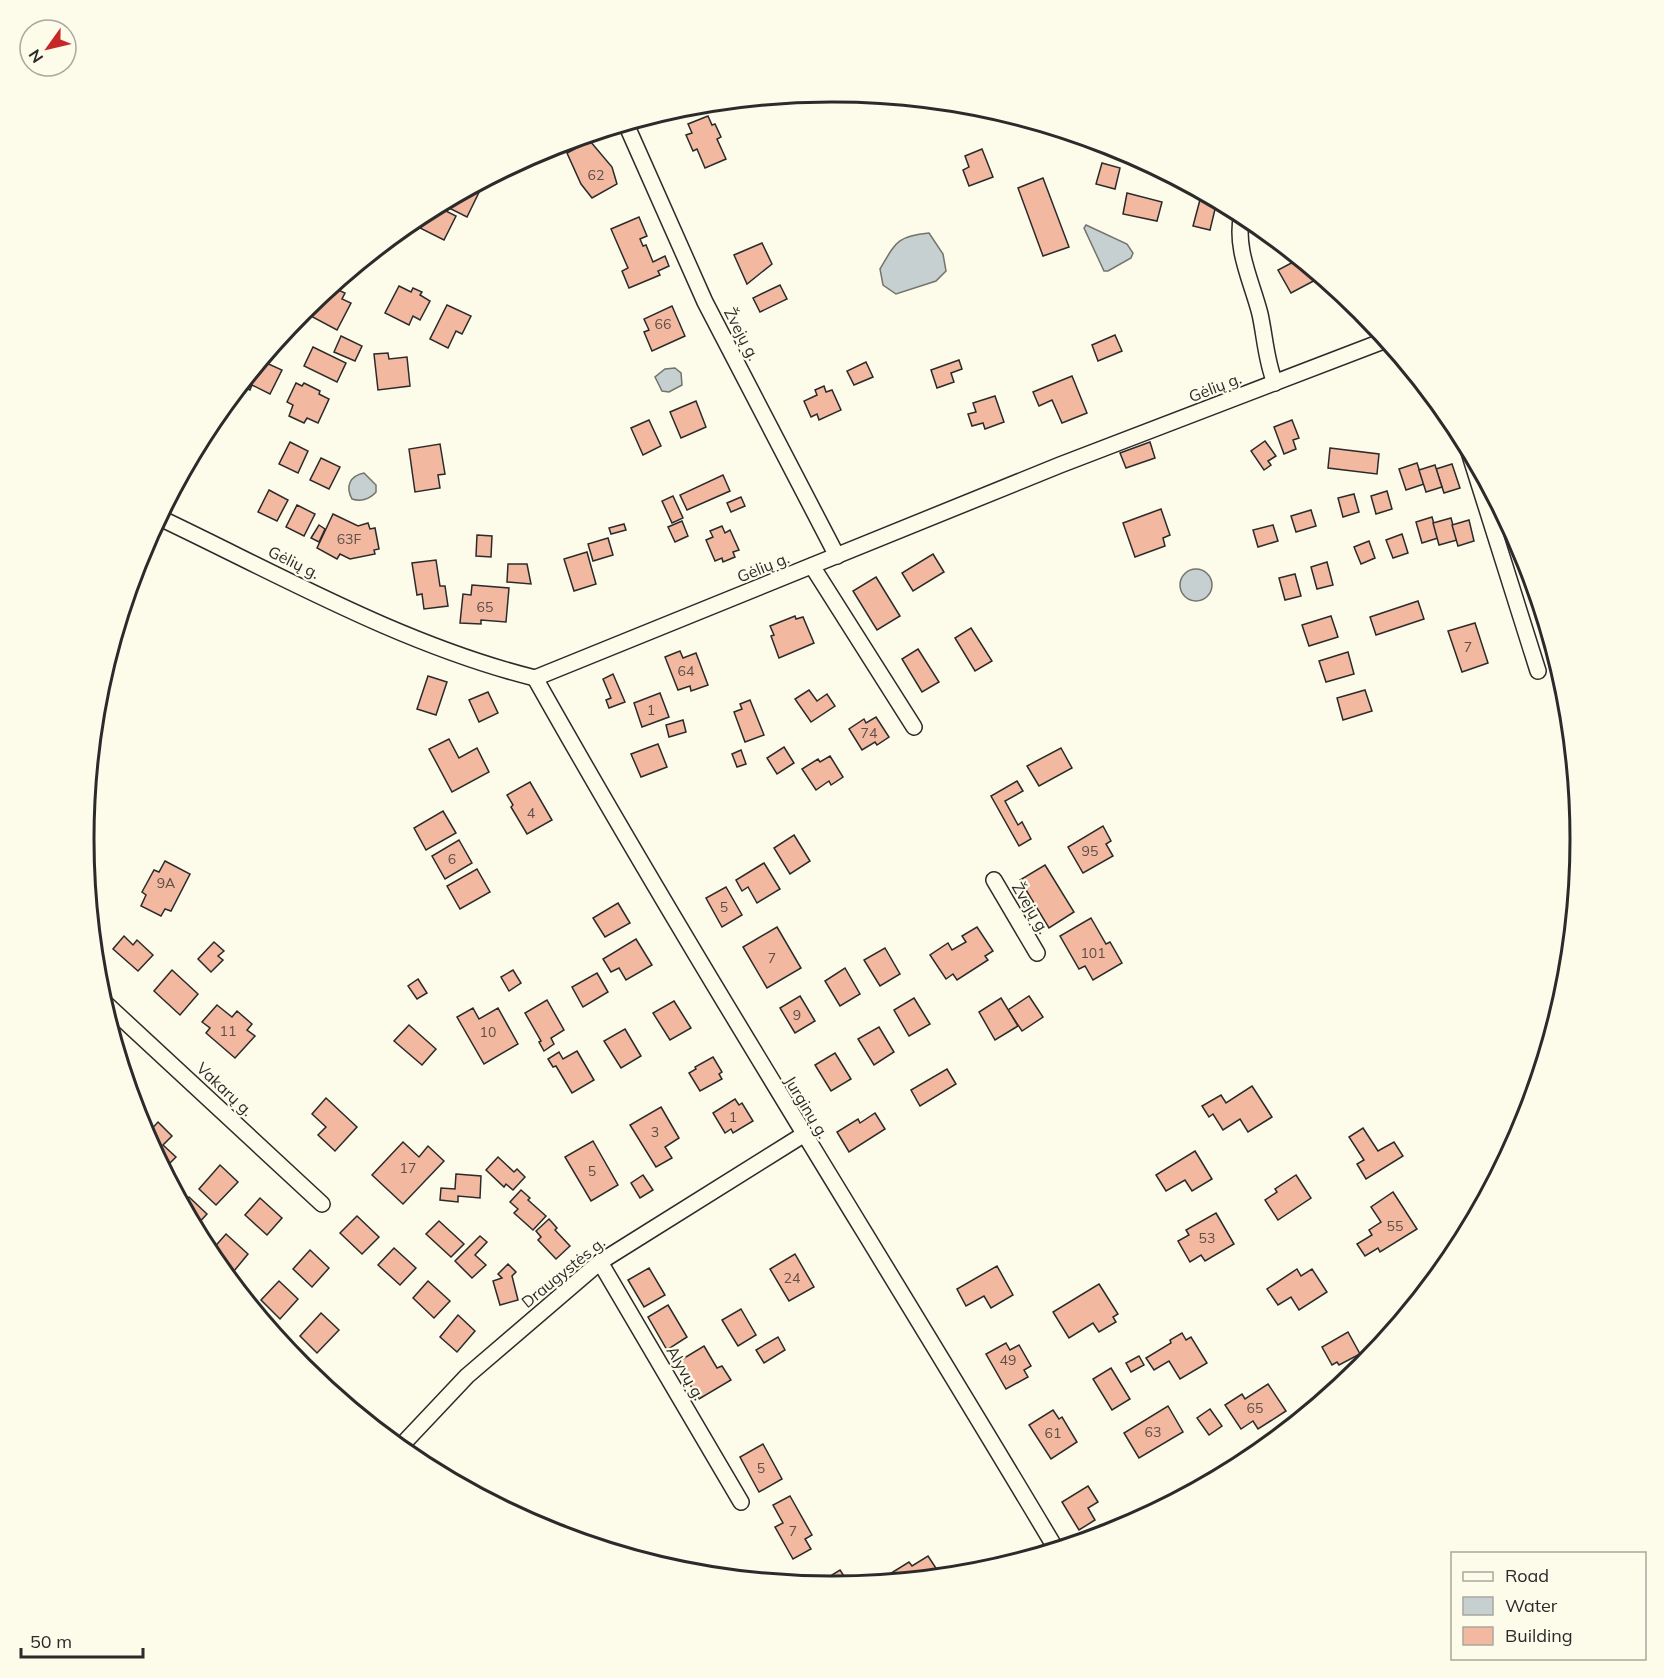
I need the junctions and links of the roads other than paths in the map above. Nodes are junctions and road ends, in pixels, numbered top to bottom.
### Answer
1 (629, 131) edge
2 (1241, 225) edge
3 (1377, 343) edge
4 (1275, 383) junction
5 (1480, 488) edge
6 (167, 521) edge
7 (837, 556) junction
8 (812, 566) junction
9 (1538, 672) dead end
10 (535, 678) junction
11 (914, 728) dead end
12 (994, 880) dead end
13 (1037, 953) dead end
14 (116, 1013) edge
15 (803, 1135) junction
16 (322, 1204) dead end
17 (600, 1262) junction
18 (406, 1441) edge
19 (741, 1502) dead end
20 (1052, 1542) edge

1 - 7 street, Žvejų g.
2 - 4 street
3 - 4 street, Gėlių g.
4 - 7 street, Gėlių g.
5 - 9 street
6 - 10 street, Gėlių g.
7 - 8 street, Gėlių g.
8 - 10 street, Gėlių g.
8 - 11 street
10 - 15 street, Jurginų g.
12 - 13 street, Žvejų g.
14 - 16 street, Vakarų g.
15 - 17 street, Draugystės g.
15 - 20 street, Jurginų g.
17 - 18 street, Draugystės g.
17 - 19 street, Alyvų g.

